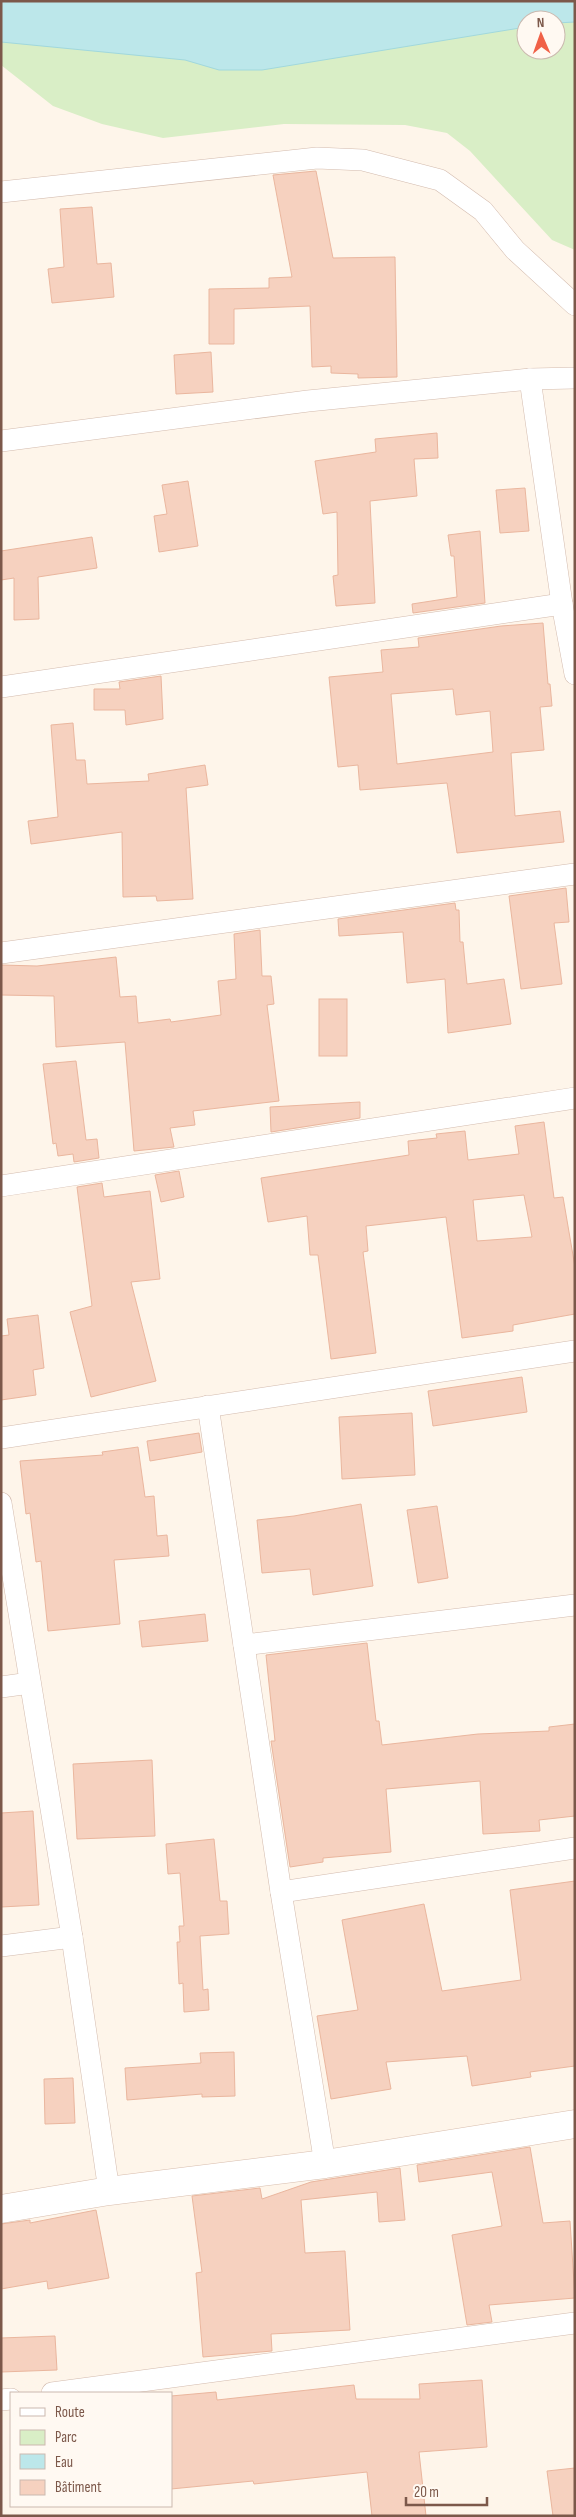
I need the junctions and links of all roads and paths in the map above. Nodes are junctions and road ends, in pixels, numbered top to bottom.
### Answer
1 (1, 192) edge
2 (575, 305) edge
3 (575, 378) edge
4 (530, 379) junction
5 (1, 441) edge
6 (562, 604) junction
7 (575, 674) edge
8 (1, 687) edge
9 (575, 874) edge
10 (1, 952) edge
11 (575, 1098) edge
12 (1, 1186) edge
13 (575, 1351) edge
14 (208, 1406) junction
15 (1, 1438) edge
16 (1, 1502) edge
17 (575, 1605) edge
18 (244, 1645) junction
19 (30, 1683) junction
20 (1, 1687) edge
21 (575, 1848) edge
22 (281, 1892) junction
23 (72, 1937) junction
24 (1, 1946) edge
25 (575, 2124) edge
26 (325, 2164) junction
27 (109, 2191) junction
28 (1, 2209) edge
29 (575, 2323) edge
30 (59, 2392) edge

1 - 2 street
3 - 4 street
4 - 5 street
4 - 6 street
6 - 7 street
6 - 8 street
9 - 10 street
11 - 12 street
13 - 14 street
14 - 15 street
14 - 18 street
16 - 19 street
17 - 18 street
18 - 22 street
19 - 20 street
19 - 23 street
21 - 22 street
22 - 26 street
23 - 24 street
23 - 27 street
25 - 26 street
26 - 27 street
27 - 28 street
29 - 30 street

